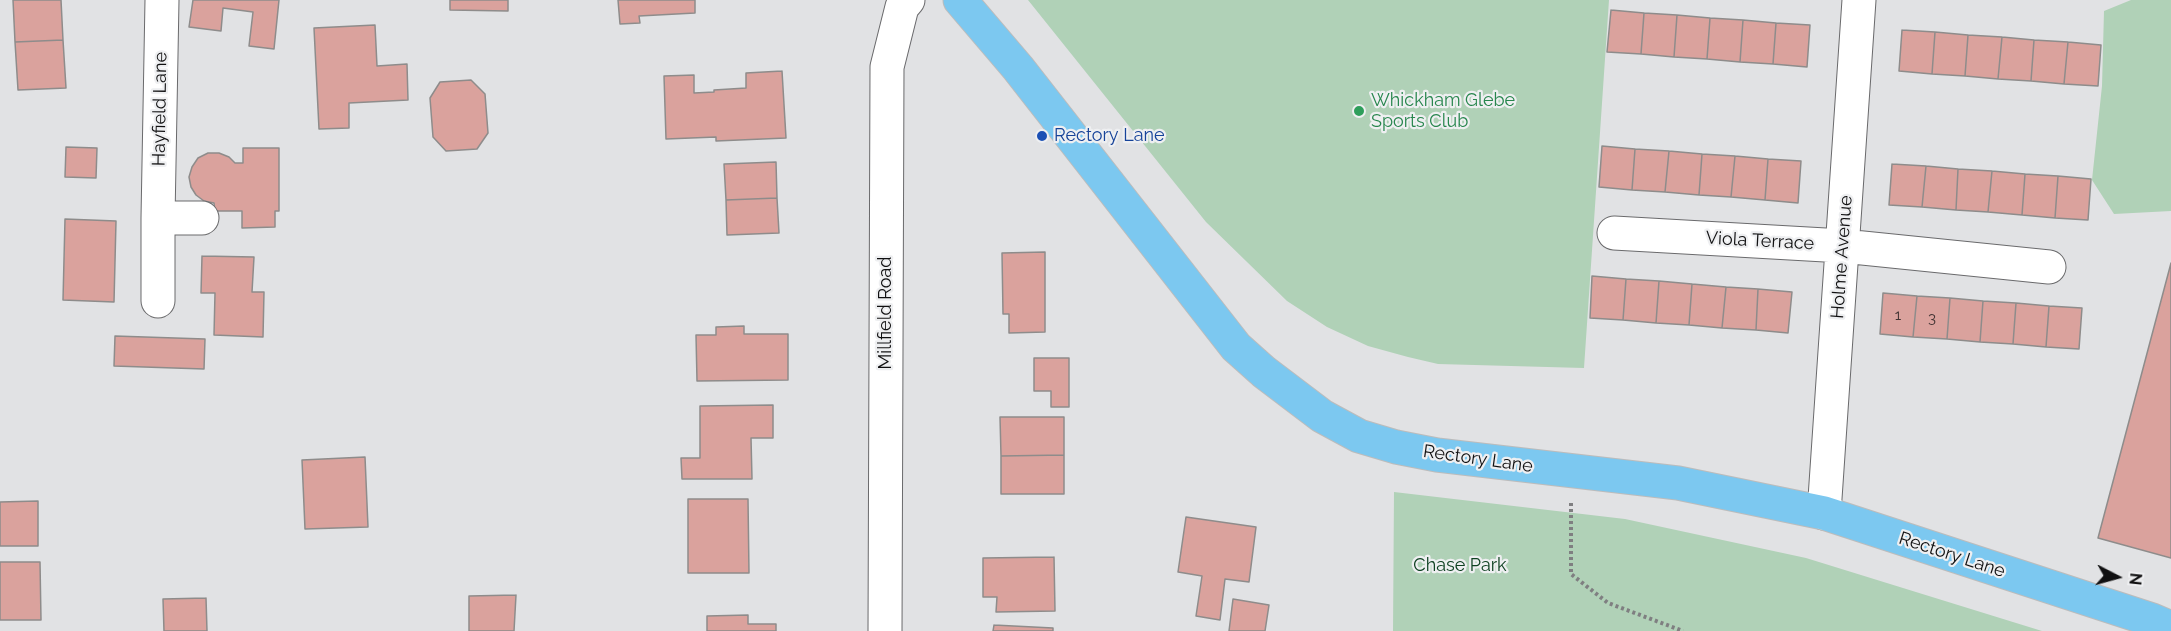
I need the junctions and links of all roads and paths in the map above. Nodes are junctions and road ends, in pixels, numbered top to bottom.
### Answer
1 (162, 0) edge
2 (908, 0) edge
3 (960, 0) edge
4 (1859, 0) edge
5 (158, 218) junction
6 (202, 218) dead end
7 (1614, 233) dead end
8 (1843, 246) junction
9 (2049, 267) dead end
10 (158, 301) dead end
11 (1571, 471) junction
12 (1824, 513) junction
13 (2171, 628) edge
14 (885, 631) edge
15 (1683, 631) edge

1 - 5 street, Hayfield Lane
2 - 14 street, Millfield Road
3 - 11 main road, Rectory Lane
4 - 8 street, Holme Avenue
5 - 6 street
5 - 10 street, Hayfield Lane
7 - 8 street, Viola Terrace
8 - 9 street, Viola Terrace
8 - 12 street, Holme Avenue
11 - 12 main road, Rectory Lane
11 - 15 path
12 - 13 main road, Rectory Lane

